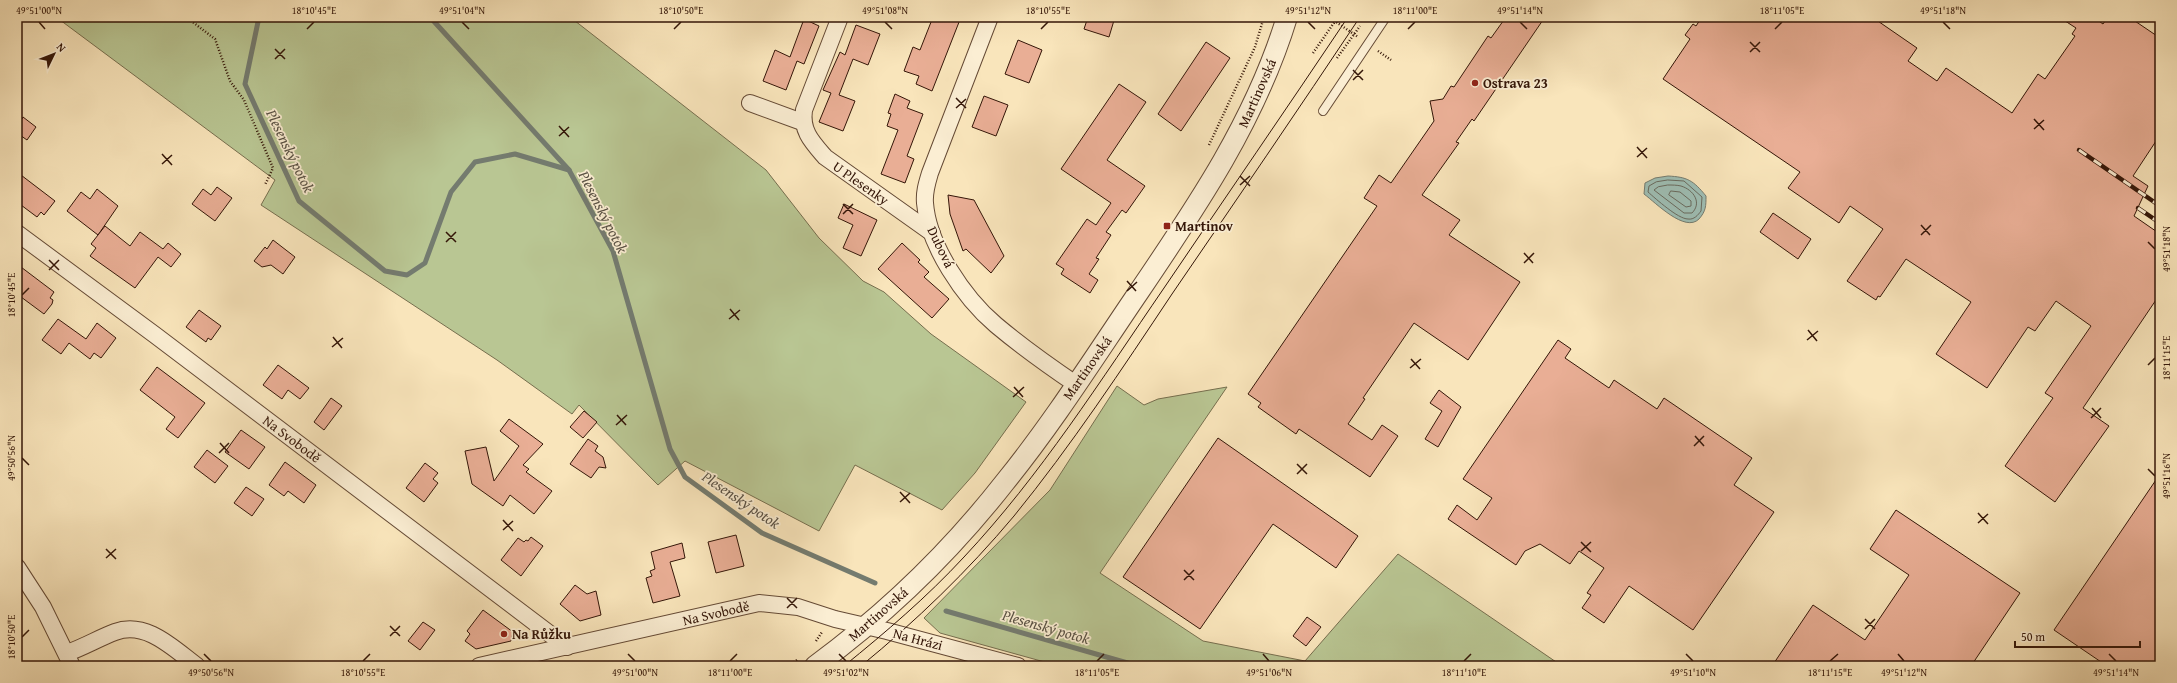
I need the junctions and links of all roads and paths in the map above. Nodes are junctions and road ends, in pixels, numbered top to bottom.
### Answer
1 (186, 17) edge
2 (840, 17) edge
3 (990, 17) edge
4 (1287, 17) edge
5 (1330, 17) edge
6 (1338, 17) edge
7 (1386, 17) edge
8 (1335, 21) junction
9 (1360, 26) dead end
10 (1313, 53) dead end
11 (1337, 58) dead end
12 (750, 103) dead end
13 (1323, 111) dead end
14 (802, 122) junction
15 (265, 185) dead end
16 (17, 233) edge
17 (932, 233) junction
18 (1077, 385) junction
19 (17, 567) edge
20 (866, 626) junction
21 (567, 647) junction
22 (70, 659) edge
23 (17, 661) edge
24 (23, 666) edge
25 (197, 666) edge
26 (479, 666) edge
27 (815, 666) edge
28 (1017, 666) edge

1 - 15 path
2 - 14 street
3 - 17 street, Dubová
4 - 18 street, Martinovská
5 - 8 path
6 - 8 path
7 - 13 lane
8 - 10 path
9 - 11 path
12 - 14 street
14 - 17 street, U Plesenky
16 - 21 street, Na Svobodě
17 - 18 street, Dubová
18 - 20 street, Martinovská
19 - 22 street
20 - 21 street, Na Svobodě
20 - 27 street, Martinovská
20 - 28 street, Na Hrázi
21 - 26 street, Na Svobodě
22 - 25 street
23 - 24 path

